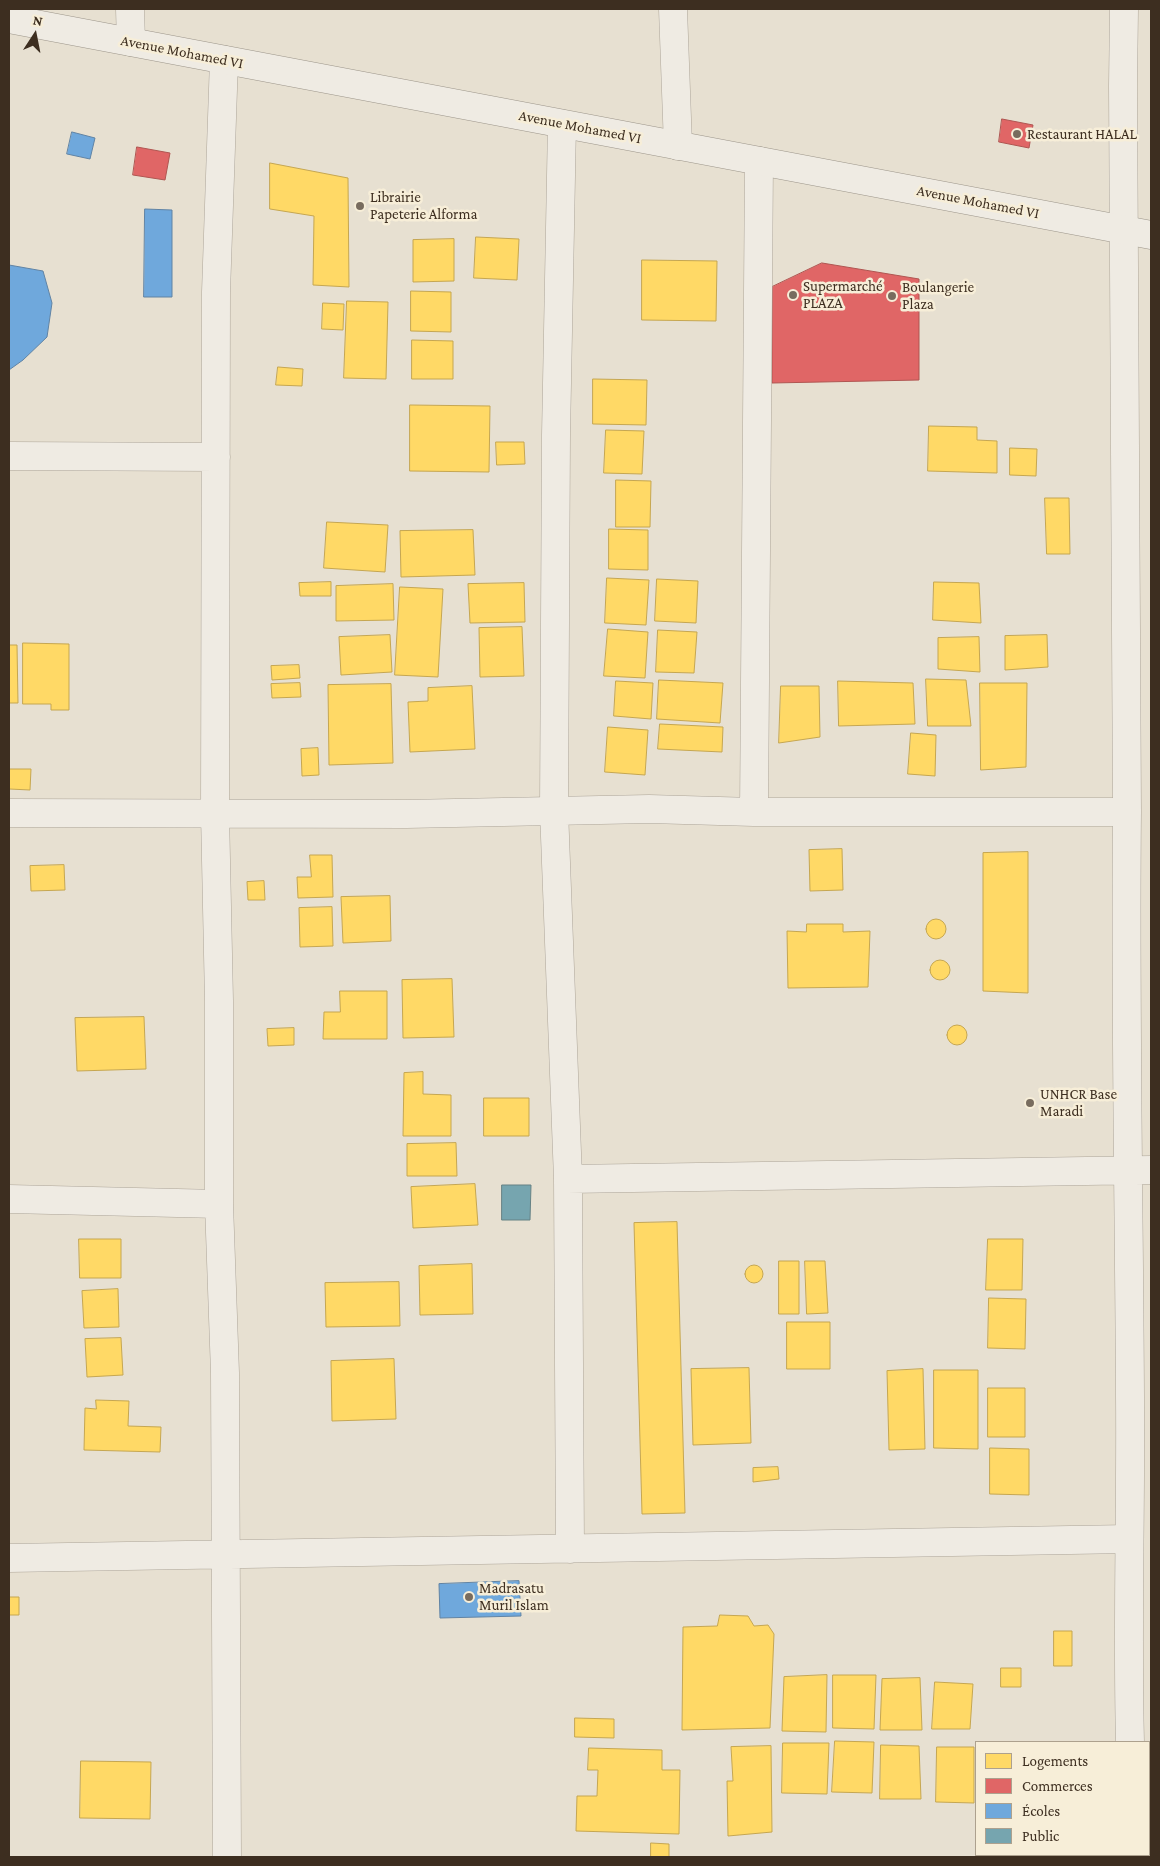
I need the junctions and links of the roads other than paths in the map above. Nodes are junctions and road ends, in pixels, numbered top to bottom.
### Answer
1 (130, 9) edge
2 (673, 9) edge
3 (1124, 9) edge
4 (9, 19) edge
5 (131, 42) junction
6 (224, 60) junction
7 (562, 124) junction
8 (678, 146) junction
9 (759, 161) junction
10 (1125, 230) junction
11 (1151, 235) edge
12 (9, 456) edge
13 (216, 457) junction
14 (554, 810) junction
15 (754, 812) junction
16 (1127, 812) junction
17 (9, 814) edge
18 (215, 814) junction
19 (1140, 1170) edge
20 (568, 1179) junction
21 (9, 1199) edge
22 (219, 1204) junction
23 (1129, 1539) junction
24 (570, 1549) junction
25 (225, 1555) junction
26 (9, 1558) edge
27 (1130, 1741) edge
28 (227, 1857) edge

1 - 5 street
2 - 8 street
3 - 10 street
4 - 5 street, Avenue Mohamed VI
5 - 6 street, Avenue Mohamed VI
6 - 7 street, Avenue Mohamed VI
6 - 13 street
7 - 8 street, Avenue Mohamed VI
7 - 14 street
8 - 9 street, Avenue Mohamed VI
9 - 10 street, Avenue Mohamed VI
9 - 15 street
10 - 11 street, Avenue Mohamed VI
10 - 16 street
12 - 13 street
13 - 18 street
14 - 15 street
14 - 18 street
14 - 20 street
15 - 16 street
16 - 19 street
17 - 18 street
18 - 22 street
19 - 20 street
19 - 23 street
20 - 24 street
21 - 22 street
22 - 25 street
23 - 24 street
23 - 27 street
24 - 25 street
25 - 26 street
25 - 28 street

